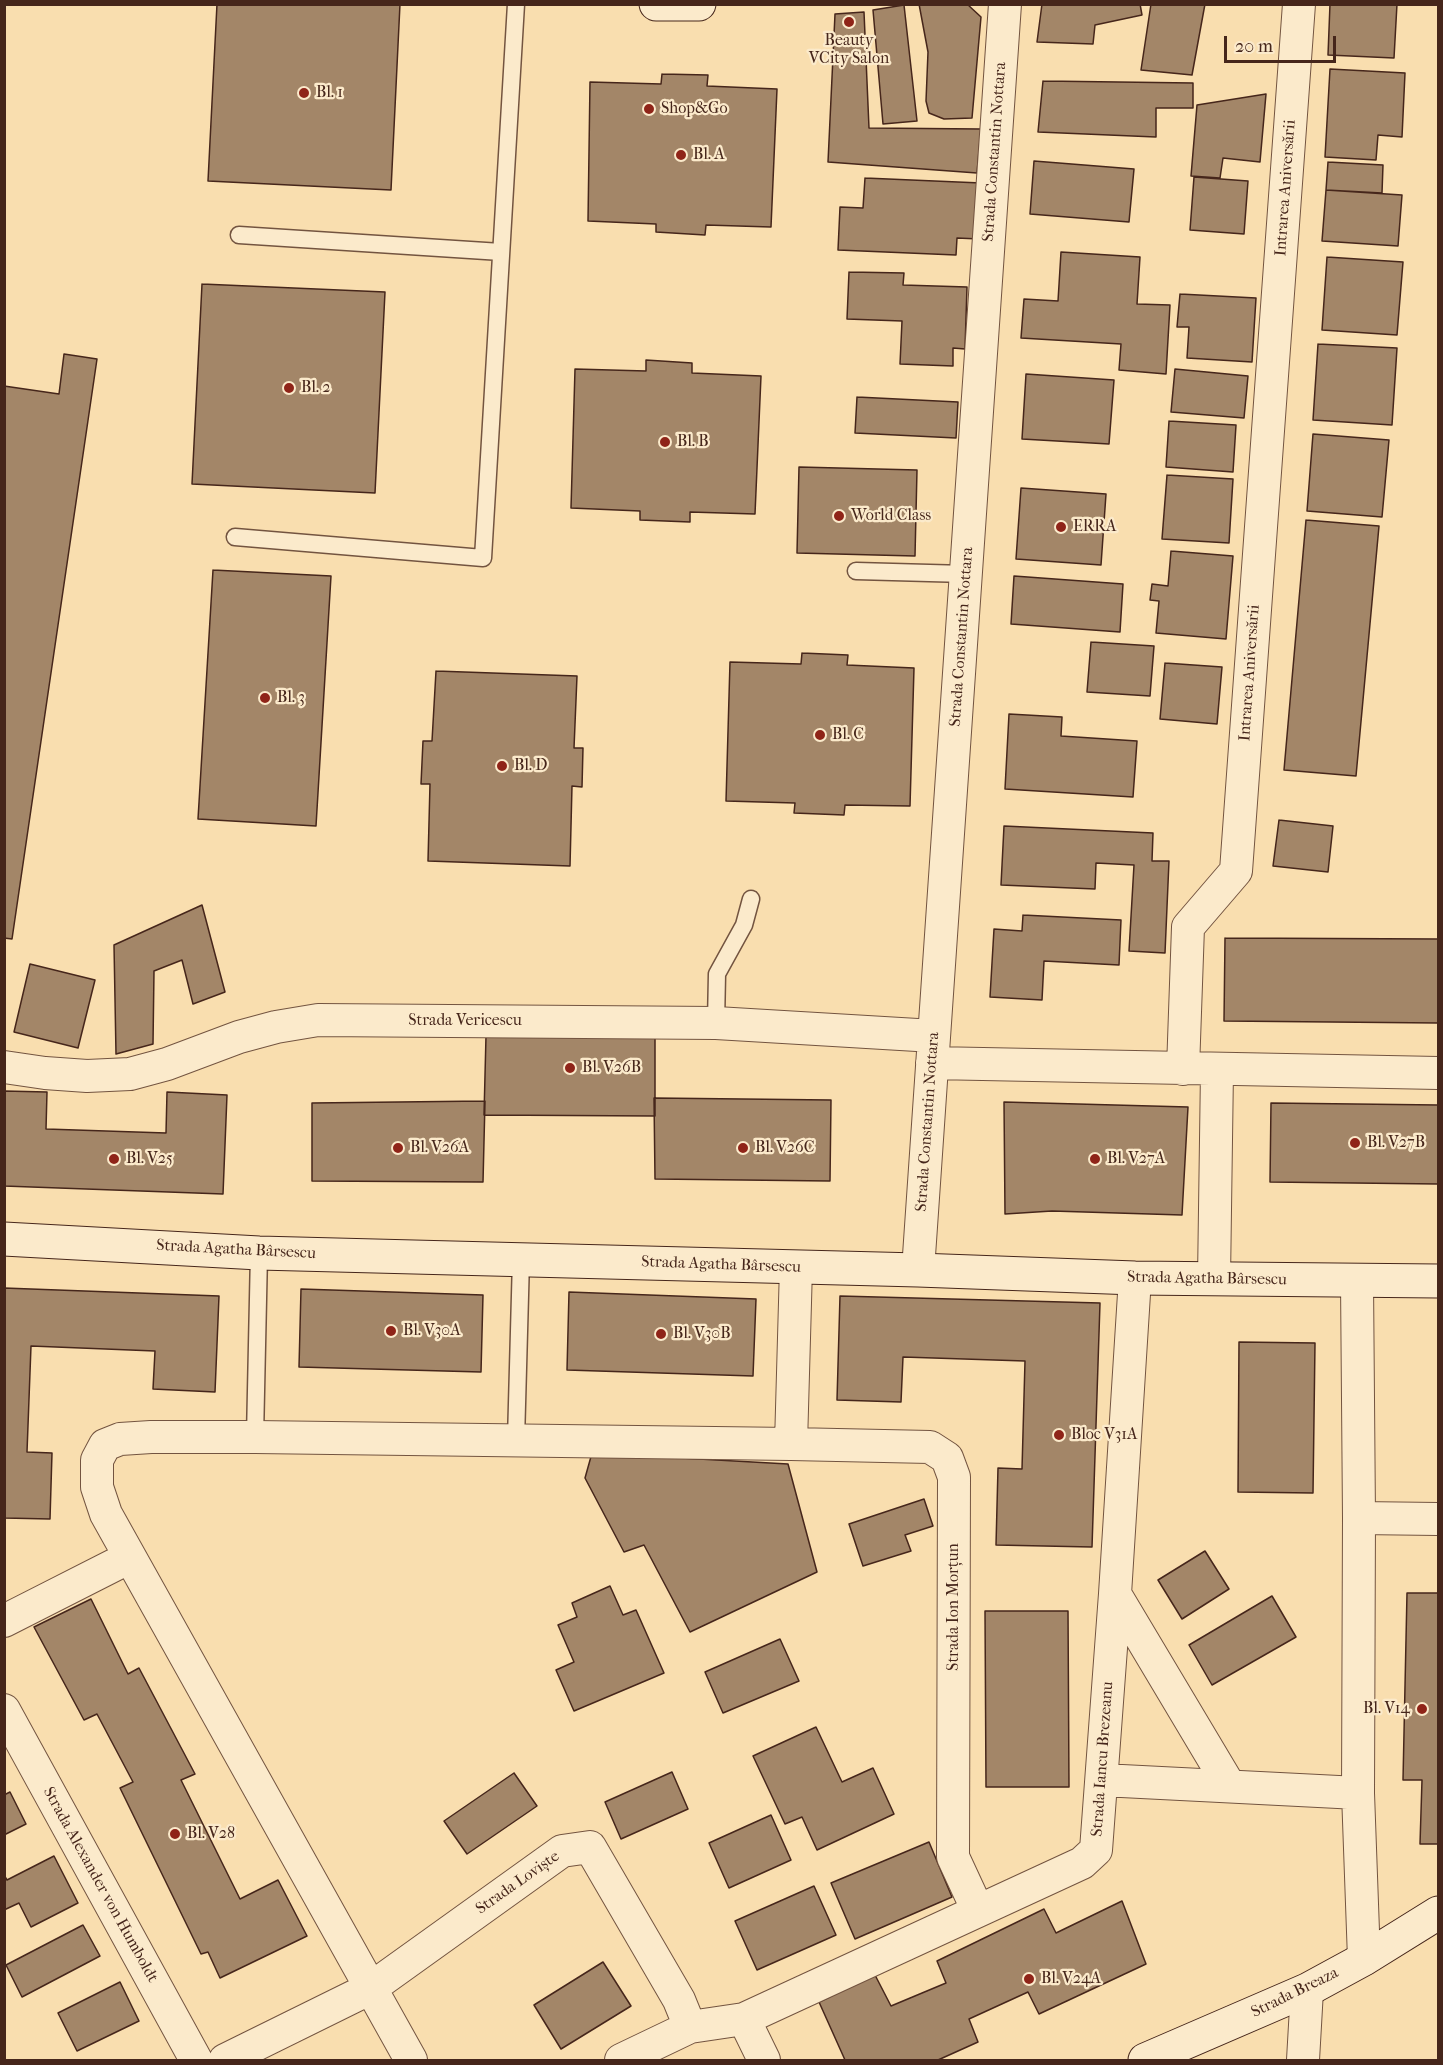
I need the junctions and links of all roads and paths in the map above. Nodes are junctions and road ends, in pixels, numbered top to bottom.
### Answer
1 (516, 4) edge
2 (656, 4) edge
3 (699, 4) edge
4 (1005, 4) edge
5 (1299, 4) edge
6 (239, 235) dead end
7 (501, 252) junction
8 (235, 537) dead end
9 (856, 571) dead end
10 (966, 574) junction
11 (751, 899) dead end
12 (716, 1023) junction
13 (933, 1050) junction
14 (4, 1067) edge
15 (1183, 1070) junction
16 (1217, 1070) junction
17 (1438, 1073) edge
18 (4, 1239) edge
19 (259, 1253) junction
20 (521, 1260) junction
21 (796, 1267) junction
22 (918, 1270) junction
23 (1135, 1278) junction
24 (1214, 1279) junction
25 (1357, 1281) junction
26 (1438, 1281) edge
27 (255, 1437) junction
28 (516, 1440) junction
29 (791, 1444) junction
30 (1359, 1518) junction
31 (1438, 1519) edge
32 (130, 1557) junction
33 (1115, 1594) junction
34 (4, 1620) edge
35 (4, 1710) edge
36 (1102, 1780) junction
37 (1229, 1785) junction
38 (1358, 1793) junction
39 (978, 1911) junction
40 (1438, 1913) edge
41 (1364, 1959) junction
42 (371, 1988) junction
43 (1307, 1990) junction
44 (744, 2019) junction
45 (690, 2027) junction
46 (195, 2061) edge
47 (225, 2061) edge
48 (411, 2061) edge
49 (621, 2061) edge
50 (764, 2061) edge
51 (1145, 2061) edge
52 (1303, 2061) edge

1 - 7 lane
2 - 3 street
4 - 10 street, Strada Constantin Nottara
5 - 15 street, Intrarea Aniversării
6 - 7 lane
7 - 8 lane
9 - 10 lane
10 - 13 street, Strada Constantin Nottara
11 - 12 lane
12 - 13 street, Strada Vericescu
12 - 14 street, Strada Vericescu
13 - 15 street, Strada Vericescu
13 - 22 street, Strada Constantin Nottara
15 - 16 street
16 - 17 street
16 - 24 street
18 - 19 street, Strada Agatha Bârsescu
19 - 20 street, Strada Agatha Bârsescu
19 - 27 lane
20 - 21 street, Strada Agatha Bârsescu
20 - 28 lane
21 - 22 street, Strada Agatha Bârsescu
21 - 29 street
22 - 23 street, Strada Agatha Bârsescu
23 - 24 street, Strada Agatha Bârsescu
23 - 33 street, Strada Iancu Brezeanu
24 - 25 street, Strada Agatha Bârsescu
25 - 26 street, Strada Agatha Bârsescu
25 - 30 street
27 - 28 street, Strada Ion Morțun
27 - 32 street, Strada Ion Morțun
28 - 29 street, Strada Ion Morțun
29 - 39 street, Strada Ion Morțun
30 - 31 street
30 - 38 street
32 - 34 street
32 - 42 street, Strada Ion Morțun
33 - 36 street, Strada Iancu Brezeanu
33 - 37 street
35 - 46 street, Strada Alexander von Humboldt
36 - 37 street
36 - 39 street, Strada Iancu Brezeanu
37 - 38 street
38 - 41 street
39 - 44 street, Strada Iancu Brezeanu
40 - 41 street, Strada Breaza
41 - 43 street, Strada Breaza
42 - 45 street, Strada Loviște
42 - 47 street, Strada Loviște
42 - 48 street, Strada Ion Morțun
43 - 51 street, Strada Breaza
43 - 52 street
44 - 45 street
44 - 50 street
45 - 49 street

